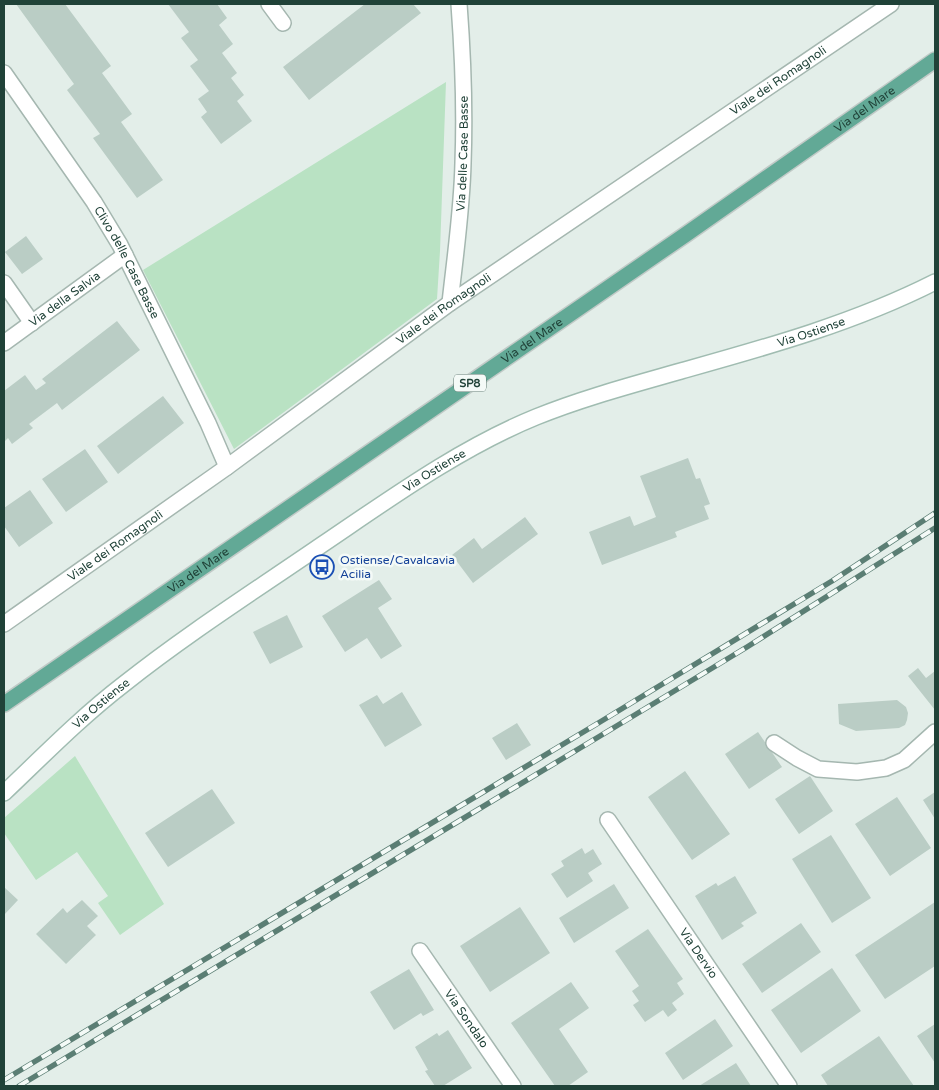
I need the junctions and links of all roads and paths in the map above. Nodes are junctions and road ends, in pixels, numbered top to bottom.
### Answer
1 (269, 4) edge
2 (459, 4) edge
3 (891, 4) edge
4 (283, 23) dead end
5 (935, 60) edge
6 (4, 73) edge
7 (125, 255) junction
8 (935, 282) edge
9 (4, 283) edge
10 (450, 303) junction
11 (32, 323) junction
12 (4, 344) edge
13 (226, 467) junction
14 (4, 624) edge
15 (4, 704) edge
16 (935, 733) edge
17 (774, 743) dead end
18 (4, 793) edge
19 (608, 820) dead end
20 (420, 951) dead end
21 (513, 1086) edge
22 (788, 1086) edge

1 - 4 street
2 - 10 street, Via delle Case Basse
3 - 10 street, Viale dei Romagnoli
5 - 15 main road, Via del Mare / SP8
6 - 7 street, Clivo delle Case Basse
7 - 11 street, Via della Salvia
7 - 13 street, Clivo delle Case Basse
8 - 18 street, Via Ostiense
9 - 11 street
10 - 13 street, Viale dei Romagnoli
11 - 12 street, Via della Salvia
13 - 14 street, Viale dei Romagnoli
16 - 17 street
19 - 22 street, Via Dervio
20 - 21 street, Via Sondalo

